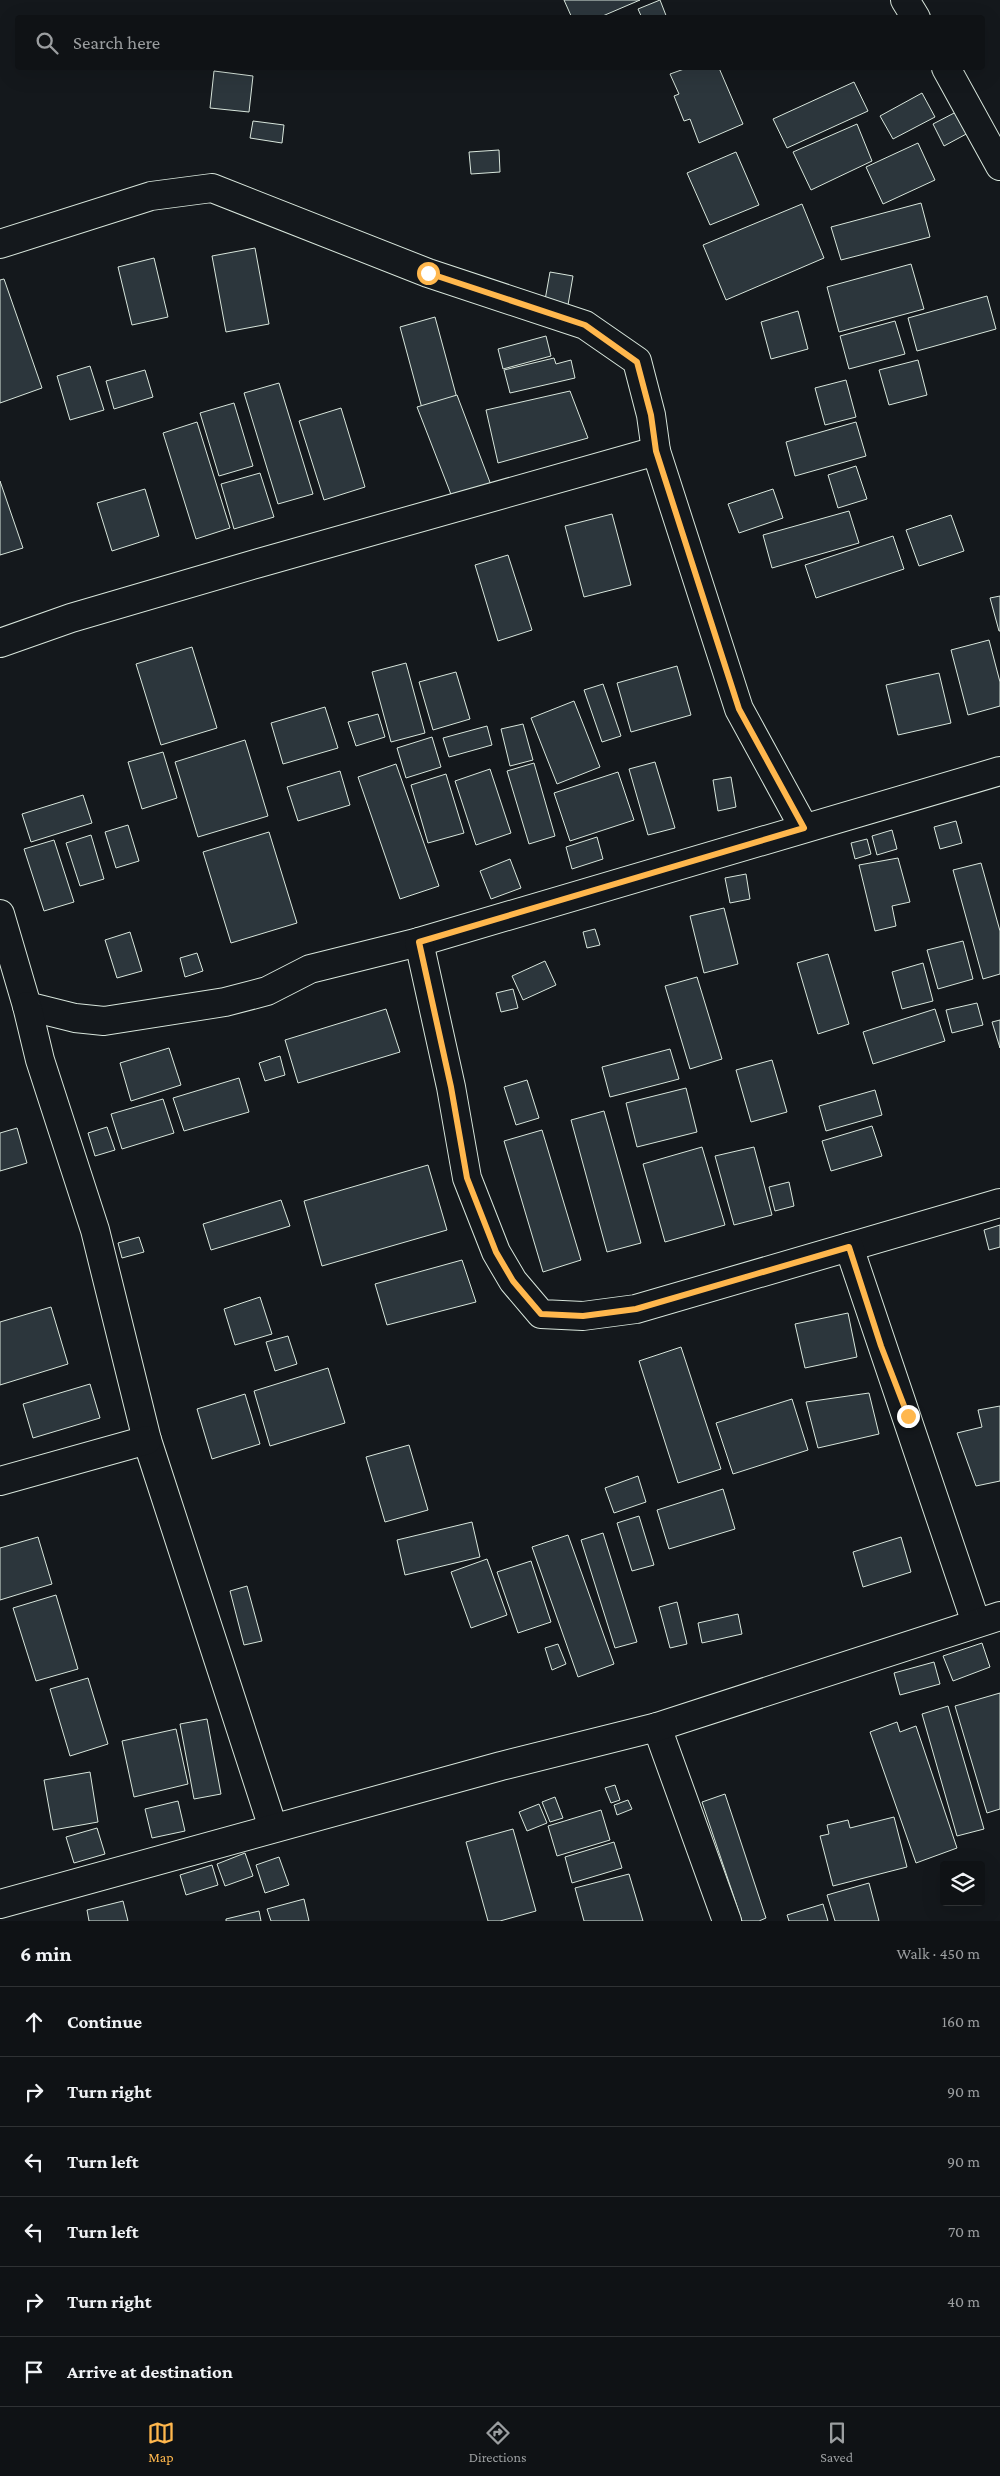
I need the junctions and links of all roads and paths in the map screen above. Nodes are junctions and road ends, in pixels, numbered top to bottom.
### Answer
1 (905, 0) edge
2 (914, 15) edge
3 (947, 70) edge
4 (1000, 166) edge
5 (0, 244) edge
6 (656, 451) junction
7 (0, 643) edge
8 (1000, 771) edge
9 (804, 828) junction
10 (0, 914) edge
11 (419, 942) junction
12 (27, 1006) junction
13 (1000, 1203) edge
14 (849, 1247) junction
15 (147, 1440) junction
16 (0, 1481) edge
17 (988, 1619) edge
18 (657, 1727) junction
19 (272, 1828) junction
20 (0, 1904) edge
21 (727, 1921) edge

1 - 2 street
3 - 4 street
5 - 6 street
6 - 7 street
6 - 9 street
8 - 9 street
9 - 11 street
10 - 12 street
11 - 12 street
11 - 14 street
12 - 15 street
13 - 14 street
14 - 17 street
15 - 16 street
15 - 19 street
17 - 18 street
18 - 19 street
18 - 21 street
19 - 20 street

